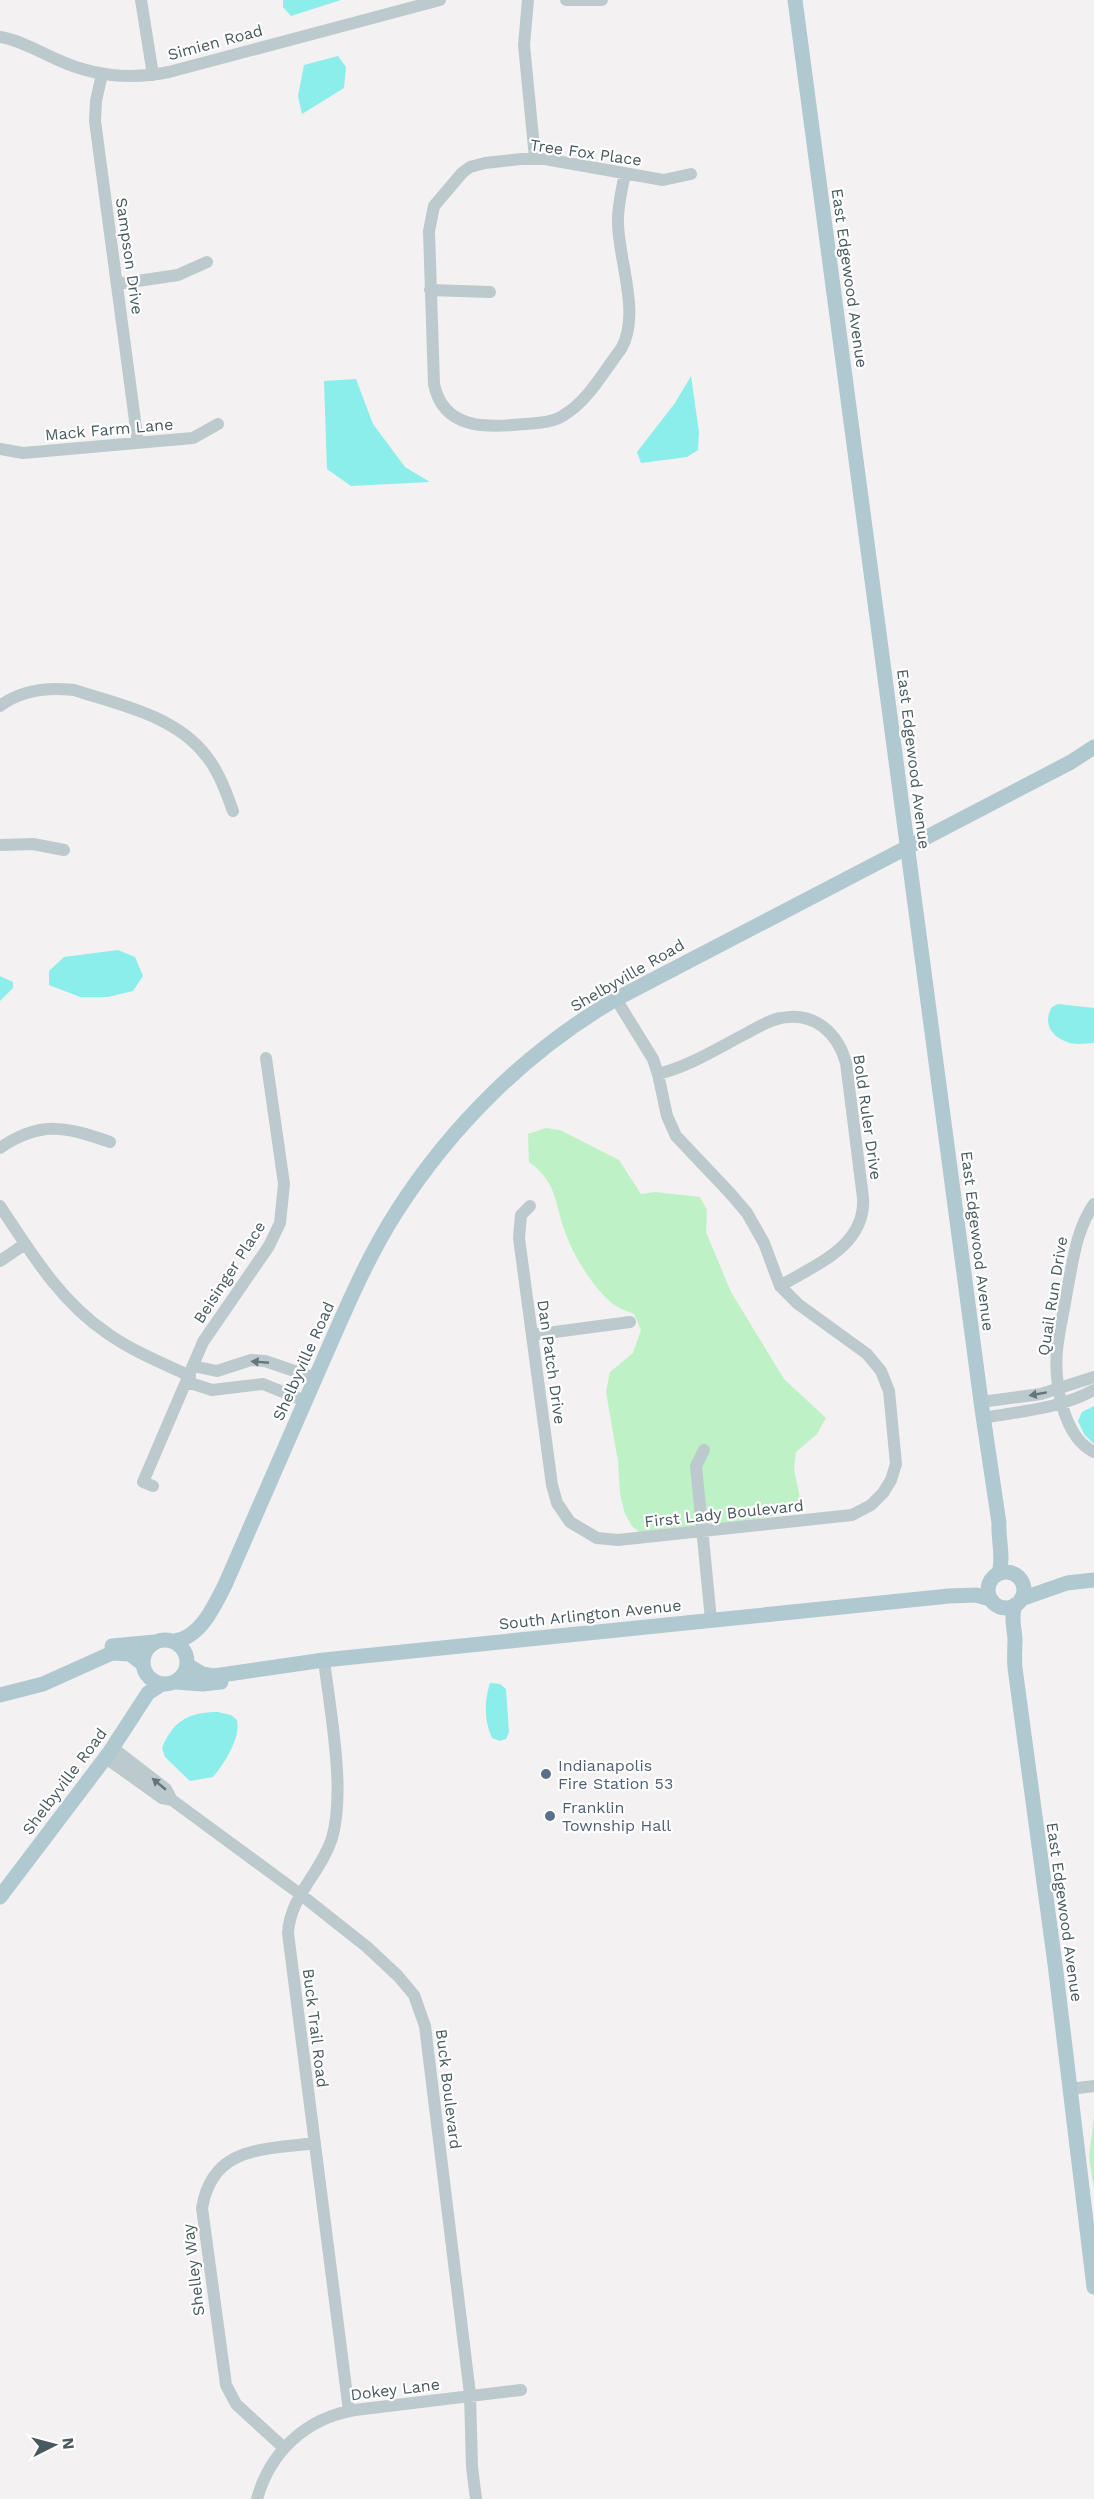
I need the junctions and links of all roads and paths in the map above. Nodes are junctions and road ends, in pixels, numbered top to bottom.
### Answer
1 (141, 0) edge
2 (440, 0) edge
3 (528, 0) edge
4 (566, 0) edge
5 (603, 0) edge
6 (795, 0) edge
7 (0, 37) edge
8 (102, 74) junction
9 (153, 75) junction
10 (535, 158) junction
11 (625, 173) junction
12 (691, 174) dead end
13 (207, 262) dead end
14 (117, 284) junction
15 (430, 290) junction
16 (490, 292) dead end
17 (218, 424) dead end
18 (138, 443) junction
19 (0, 449) edge
20 (0, 706) edge
21 (1094, 747) edge
22 (233, 810) dead end
23 (0, 845) edge
24 (907, 847) junction
25 (64, 849) dead end
26 (616, 999) junction
27 (266, 1058) dead end
28 (658, 1074) junction
29 (110, 1142) dead end
30 (0, 1148) edge
31 (1094, 1204) edge
32 (0, 1206) edge
33 (530, 1206) dead end
34 (25, 1244) junction
35 (0, 1261) edge
36 (780, 1286) junction
37 (630, 1322) dead end
38 (532, 1335) junction
39 (190, 1375) junction
40 (1094, 1377) edge
41 (315, 1378) junction
42 (1094, 1390) edge
43 (1061, 1396) junction
44 (305, 1401) junction
45 (981, 1402) junction
46 (983, 1418) junction
47 (704, 1450) dead end
48 (1094, 1452) edge
49 (153, 1486) dead end
50 (570, 1522) joint
51 (999, 1523) junction
52 (702, 1532) junction
53 (994, 1577) junction
54 (1019, 1578) junction
55 (1094, 1580) edge
56 (1067, 1582) junction
57 (949, 1596) junction
58 (993, 1602) junction
59 (1018, 1602) junction
60 (211, 1612) junction
61 (711, 1620) junction
62 (175, 1641) junction
63 (155, 1642) junction
64 (1013, 1650) junction
65 (324, 1660) junction
66 (188, 1662) junction
67 (82, 1665) junction
68 (144, 1667) junction
69 (236, 1674) junction
70 (169, 1683) junction
71 (0, 1695) edge
72 (134, 1713) junction
73 (109, 1753) junction
74 (300, 1894) junction
75 (0, 1897) edge
76 (1094, 2086) edge
77 (1070, 2089) junction
78 (315, 2143) junction
79 (1094, 2287) edge
80 (521, 2390) dead end
81 (470, 2396) junction
82 (348, 2411) junction
83 (284, 2448) junction
84 (257, 2499) edge
85 (476, 2499) edge

1 - 9 street
2 - 9 street, Simien Road
3 - 10 street
4 - 5 street
6 - 24 main road, East Edgewood Avenue
7 - 8 street, Simien Road
8 - 9 street, Simien Road
8 - 14 street, Sampson Drive
10 - 11 street, Tree Fox Place
10 - 15 street, Tree Fox Place
11 - 12 street, Tree Fox Place
11 - 15 street, Tree Fox Place
13 - 14 street
14 - 18 street, Sampson Drive
15 - 16 street
17 - 18 street, Mack Farm Lane
18 - 19 street, Mack Farm Lane
20 - 22 street
21 - 24 main road, Shelbyville Road
23 - 25 street
24 - 26 main road, Shelbyville Road
24 - 45 main road, East Edgewood Avenue
26 - 28 street
26 - 41 main road, Shelbyville Road
27 - 39 street, Beisinger Place
28 - 36 street
28 - 36 street, Bold Ruler Drive
29 - 30 street
31 - 43 street, Quail Run Drive
32 - 34 street
33 - 38 street, Dan Patch Drive
34 - 35 street
34 - 39 street
36 - 52 street, First Lady Boulevard
37 - 38 street
38 - 50 street, Dan Patch Drive
41 -> 39 street
39 - 44 street
39 - 49 street, Beisinger Place
40 - 43 street
41 - 44 main road, Shelbyville Road
42 - 43 street
43 -> 45 street
43 - 46 street
43 - 48 street, Quail Run Drive
44 - 60 main road, Shelbyville Road
45 - 46 main road, East Edgewood Avenue
46 - 51 main road, East Edgewood Avenue
47 - 52 street
50 - 52 street, First Lady Boulevard
51 - 53 main road
51 - 54 main road
52 - 61 street
53 - 54 main road
53 - 57 main road, South Arlington Avenue
53 - 58 main road
54 - 56 main road
54 - 59 main road
55 - 56 main road
56 - 59 main road
57 - 58 main road, South Arlington Avenue
57 - 61 main road, South Arlington Avenue
58 - 59 main road
58 - 64 main road
59 - 64 main road
60 - 62 main road
60 - 66 main road
61 - 65 main road, South Arlington Avenue
62 - 63 main road
62 - 66 main road
63 - 67 main road
63 - 68 main road
64 - 77 main road, East Edgewood Avenue
65 - 69 main road, South Arlington Avenue
65 - 74 street, Buck Trail Road
66 - 69 main road, South Arlington Avenue
66 - 70 main road
67 - 68 main road
67 - 71 main road
68 - 70 main road
68 - 72 main road
69 - 70 main road, South Arlington Avenue
70 - 72 main road
72 - 73 main road, Shelbyville Road
73 - 74 street, Buck Boulevard
73 - 75 main road, Shelbyville Road
74 - 78 street, Buck Trail Road
74 - 81 street, Buck Boulevard
76 - 77 street
77 - 79 main road, East Edgewood Avenue
78 - 82 street, Buck Trail Road
78 - 83 street, Shelley Way
80 - 81 street, Dokey Lane
81 - 82 street, Dokey Lane
81 - 85 street, Buck Boulevard
82 - 83 street, Dokey Lane
83 - 84 street, Dokey Lane

